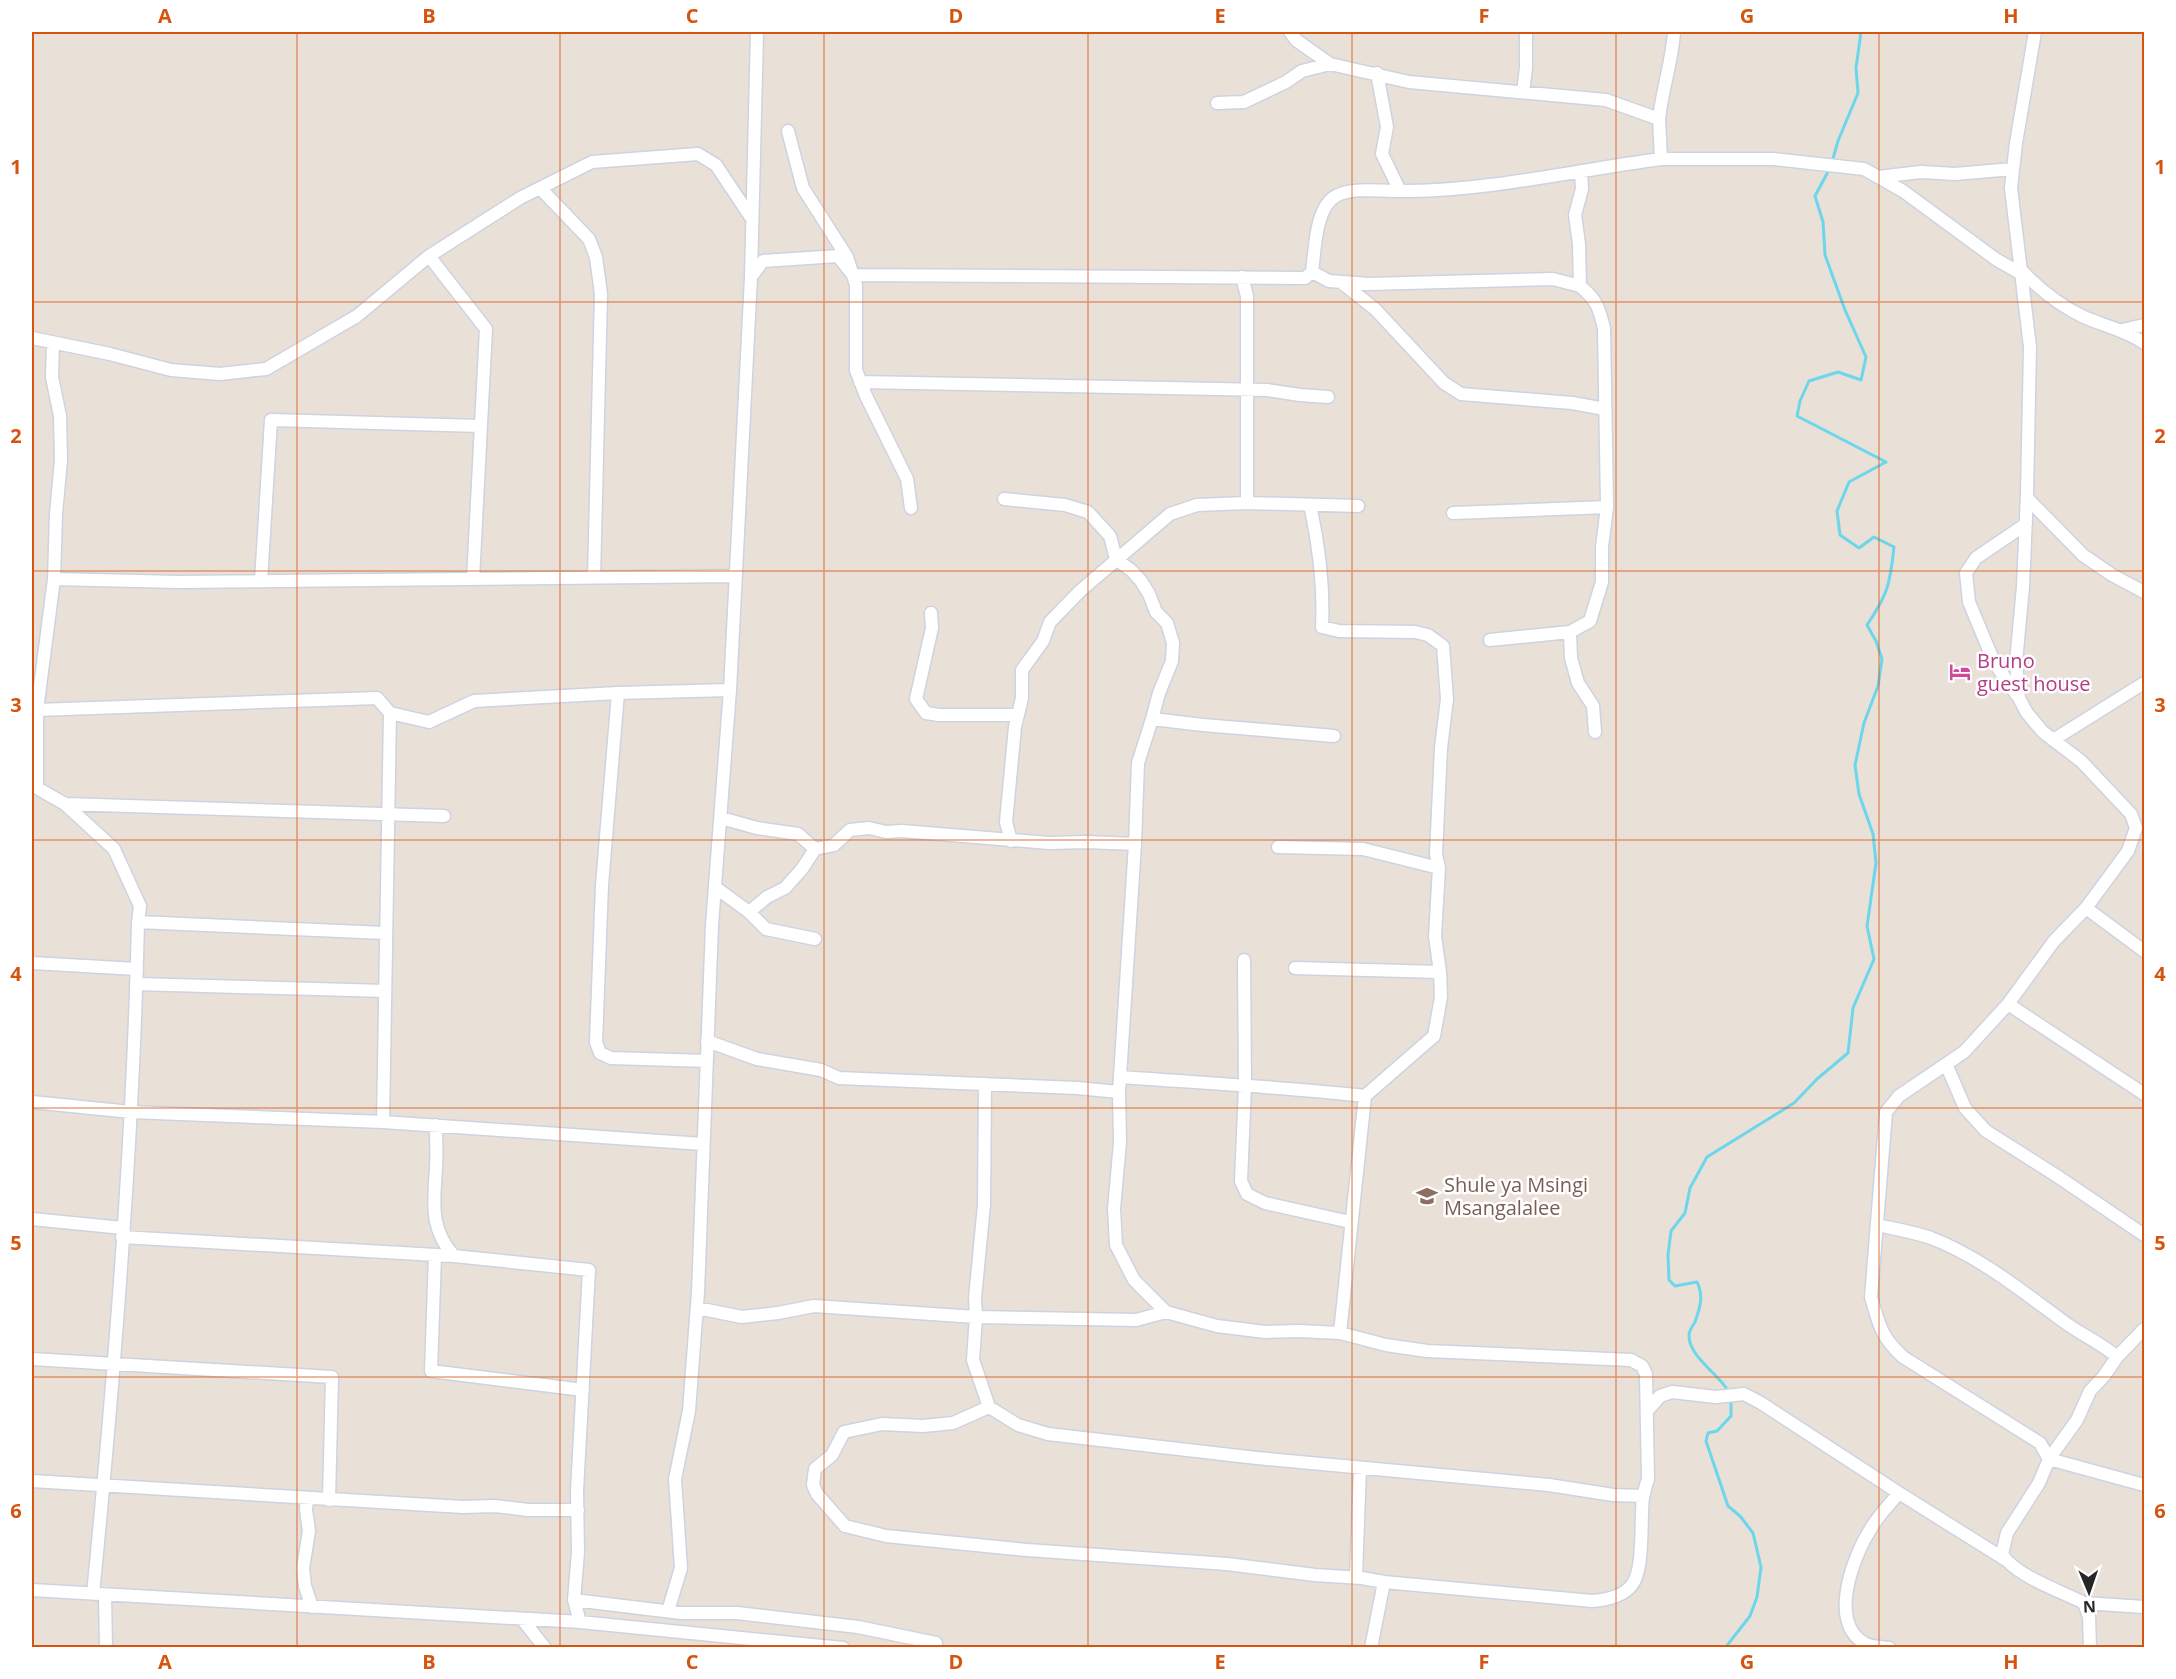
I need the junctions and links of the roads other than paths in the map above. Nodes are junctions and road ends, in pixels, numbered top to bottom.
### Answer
1 (756, 32) edge
2 (1290, 32) edge
3 (1526, 32) edge
4 (1674, 32) edge
5 (2035, 32) edge
6 (1330, 64) junction
7 (1377, 73) junction
8 (1523, 92) junction
9 (1217, 103) dead end
10 (1659, 119) junction
11 (788, 130) dead end
12 (1661, 159) junction
13 (2013, 169) junction
14 (1581, 171) junction
15 (1878, 177) junction
16 (540, 188) junction
17 (1400, 191) junction
18 (752, 219) junction
19 (429, 256) junction
20 (2020, 271) junction
21 (1312, 272) junction
22 (853, 275) junction
23 (751, 277) junction
24 (1242, 277) junction
25 (1341, 282) junction
26 (1580, 286) junction
27 (2145, 325) edge
28 (2122, 330) junction
29 (32, 338) edge
30 (53, 343) junction
31 (2145, 343) edge
32 (860, 382) junction
33 (1248, 391) junction
34 (1328, 397) dead end
35 (1605, 409) junction
36 (481, 426) junction
37 (2027, 498) junction
38 (1004, 499) dead end
39 (1247, 503) junction
40 (1310, 505) junction
41 (1358, 506) dead end
42 (1607, 507) junction
43 (911, 508) dead end
44 (1454, 513) dead end
45 (2026, 524) junction
46 (1116, 559) junction
47 (736, 576) junction
48 (594, 578) junction
49 (54, 579) junction
50 (473, 579) junction
51 (261, 581) junction
52 (2145, 592) edge
53 (931, 613) dead end
54 (1570, 632) junction
55 (1490, 640) dead end
56 (2145, 683) edge
57 (730, 690) junction
58 (618, 693) junction
59 (2019, 698) junction
60 (390, 712) junction
61 (34, 713) edge
62 (1017, 715) junction
63 (1152, 719) junction
64 (1595, 732) dead end
65 (1334, 736) dead end
66 (2053, 740) junction
67 (65, 804) junction
68 (387, 814) junction
69 (444, 816) dead end
70 (721, 818) junction
71 (2140, 829) edge
72 (1011, 841) junction
73 (1135, 844) junction
74 (1278, 847) dead end
75 (815, 849) junction
76 (1439, 868) junction
77 (716, 887) junction
78 (2086, 908) junction
79 (749, 912) junction
80 (138, 922) junction
81 (385, 933) junction
82 (815, 939) dead end
83 (2145, 951) edge
84 (1244, 960) dead end
85 (32, 963) edge
86 (1295, 968) dead end
87 (137, 969) junction
88 (1440, 972) junction
89 (136, 984) junction
90 (385, 991) junction
91 (2008, 1004) junction
92 (707, 1041) junction
93 (707, 1061) junction
94 (1946, 1064) junction
95 (1121, 1077) junction
96 (985, 1084) junction
97 (1245, 1086) junction
98 (1119, 1092) junction
99 (2145, 1094) edge
100 (1365, 1096) junction
101 (32, 1102) edge
102 (131, 1112) junction
103 (383, 1122) junction
104 (436, 1125) junction
105 (704, 1144) junction
106 (32, 1220) edge
107 (1350, 1222) junction
108 (1877, 1225) junction
109 (122, 1232) junction
110 (2145, 1235) edge
111 (435, 1255) junction
112 (454, 1256) junction
113 (697, 1308) junction
114 (1166, 1312) junction
115 (976, 1317) junction
116 (2145, 1329) edge
117 (1340, 1333) junction
118 (2117, 1357) junction
119 (32, 1359) edge
120 (113, 1365) junction
121 (583, 1390) junction
122 (989, 1407) junction
123 (1647, 1411) junction
124 (2049, 1459) junction
125 (1360, 1468) junction
126 (32, 1481) edge
127 (104, 1485) junction
128 (2145, 1485) edge
129 (1899, 1493) junction
130 (1643, 1496) junction
131 (307, 1498) junction
132 (328, 1500) junction
133 (578, 1510) junction
134 (2006, 1560) junction
135 (1356, 1577) junction
136 (1384, 1582) junction
137 (32, 1590) edge
138 (99, 1594) junction
139 (574, 1600) junction
140 (2084, 1603) junction
141 (312, 1607) junction
142 (2145, 1607) edge
143 (668, 1611) junction
144 (522, 1619) junction
145 (580, 1622) junction
146 (936, 1643) dead end
147 (106, 1647) edge
148 (545, 1647) edge
149 (843, 1647) edge
150 (1371, 1647) edge
151 (1889, 1647) edge
152 (2090, 1647) edge

1 - 18 street
2 - 6 street
3 - 8 street
4 - 10 street
5 - 13 street
6 - 7 street
6 - 9 street
7 - 8 street
7 - 17 street
8 - 10 street
10 - 12 street
11 - 22 street
12 - 14 street
12 - 15 street
13 - 15 street
13 - 20 street
14 - 17 street
14 - 26 street
15 - 20 street
16 - 18 street
16 - 19 street
16 - 48 street
17 - 21 street
18 - 23 street
19 - 30 street
19 - 36 street
20 - 28 street
20 - 37 street
21 - 24 street
21 - 25 street
22 - 23 street
22 - 24 street
22 - 32 street
23 - 47 street
24 - 33 street
25 - 26 street
25 - 35 street
26 - 35 street
27 - 28 street
28 - 31 street
29 - 30 street
30 - 49 street
32 - 33 street
32 - 43 street
33 - 34 street
33 - 39 street
35 - 42 street
36 - 50 street
36 - 51 street
37 - 45 street
37 - 52 street
38 - 46 street
39 - 40 street
39 - 46 street
40 - 41 street
40 - 76 street
42 - 44 street
42 - 54 street
45 - 59 street
45 - 59 street
46 - 62 street
46 - 63 street
47 - 48 street
47 - 57 street
48 - 50 street
49 - 51 street
49 - 61 street
50 - 51 street
53 - 62 street
54 - 55 street
54 - 64 street
56 - 66 street
57 - 58 street
57 - 70 street
58 - 60 street
58 - 93 street
59 - 66 street
60 - 61 street
60 - 68 street
61 - 67 street
62 - 72 street
63 - 65 street
63 - 73 street
66 - 71 street
67 - 68 street
67 - 80 street
68 - 69 street
68 - 81 street
70 - 75 street
70 - 77 street
71 - 78 street
72 - 73 street
72 - 75 street
73 - 95 street
74 - 76 street
75 - 79 street
76 - 88 street
77 - 79 street
77 - 92 street
78 - 83 street
78 - 91 street
79 - 82 street
80 - 81 street
80 - 87 street
81 - 90 street
84 - 97 street
85 - 87 street
86 - 88 street
87 - 89 street
88 - 100 street
89 - 90 street
89 - 102 street
90 - 103 street
91 - 94 street
91 - 99 street
92 - 93 street
92 - 96 street
93 - 105 street
94 - 108 street
94 - 110 street
95 - 97 street
95 - 98 street
96 - 98 street
96 - 115 street
97 - 100 street
97 - 107 street
98 - 114 street
100 - 107 street
101 - 102 street
102 - 103 street
102 - 109 street
103 - 104 street
104 - 105 street
104 - 112 street
105 - 113 street
106 - 109 street
107 - 117 street
108 - 118 street
108 - 124 street
109 - 111 street
109 - 120 street
111 - 112 street
111 - 121 street
112 - 121 street
113 - 115 street
113 - 143 street
114 - 115 street
114 - 117 street
115 - 122 street
116 - 118 street
117 - 123 street
118 - 124 street
119 - 120 street
120 - 127 street
120 - 132 street
121 - 133 street
122 - 125 street
122 - 135 street
123 - 129 street
123 - 130 street
124 - 128 street
124 - 134 street
125 - 130 street
125 - 135 street
126 - 127 street
127 - 131 street
127 - 138 street
129 - 134 street
129 - 151 street
130 - 136 street
131 - 132 street
131 - 141 street
132 - 133 street
133 - 139 street
134 - 140 street
135 - 136 street
136 - 150 street
137 - 138 street
138 - 141 street
138 - 147 street
139 - 143 street
139 - 145 street
140 - 142 street
140 - 152 street
141 - 144 street
143 - 146 street
144 - 145 street
144 - 148 street
145 - 149 street

